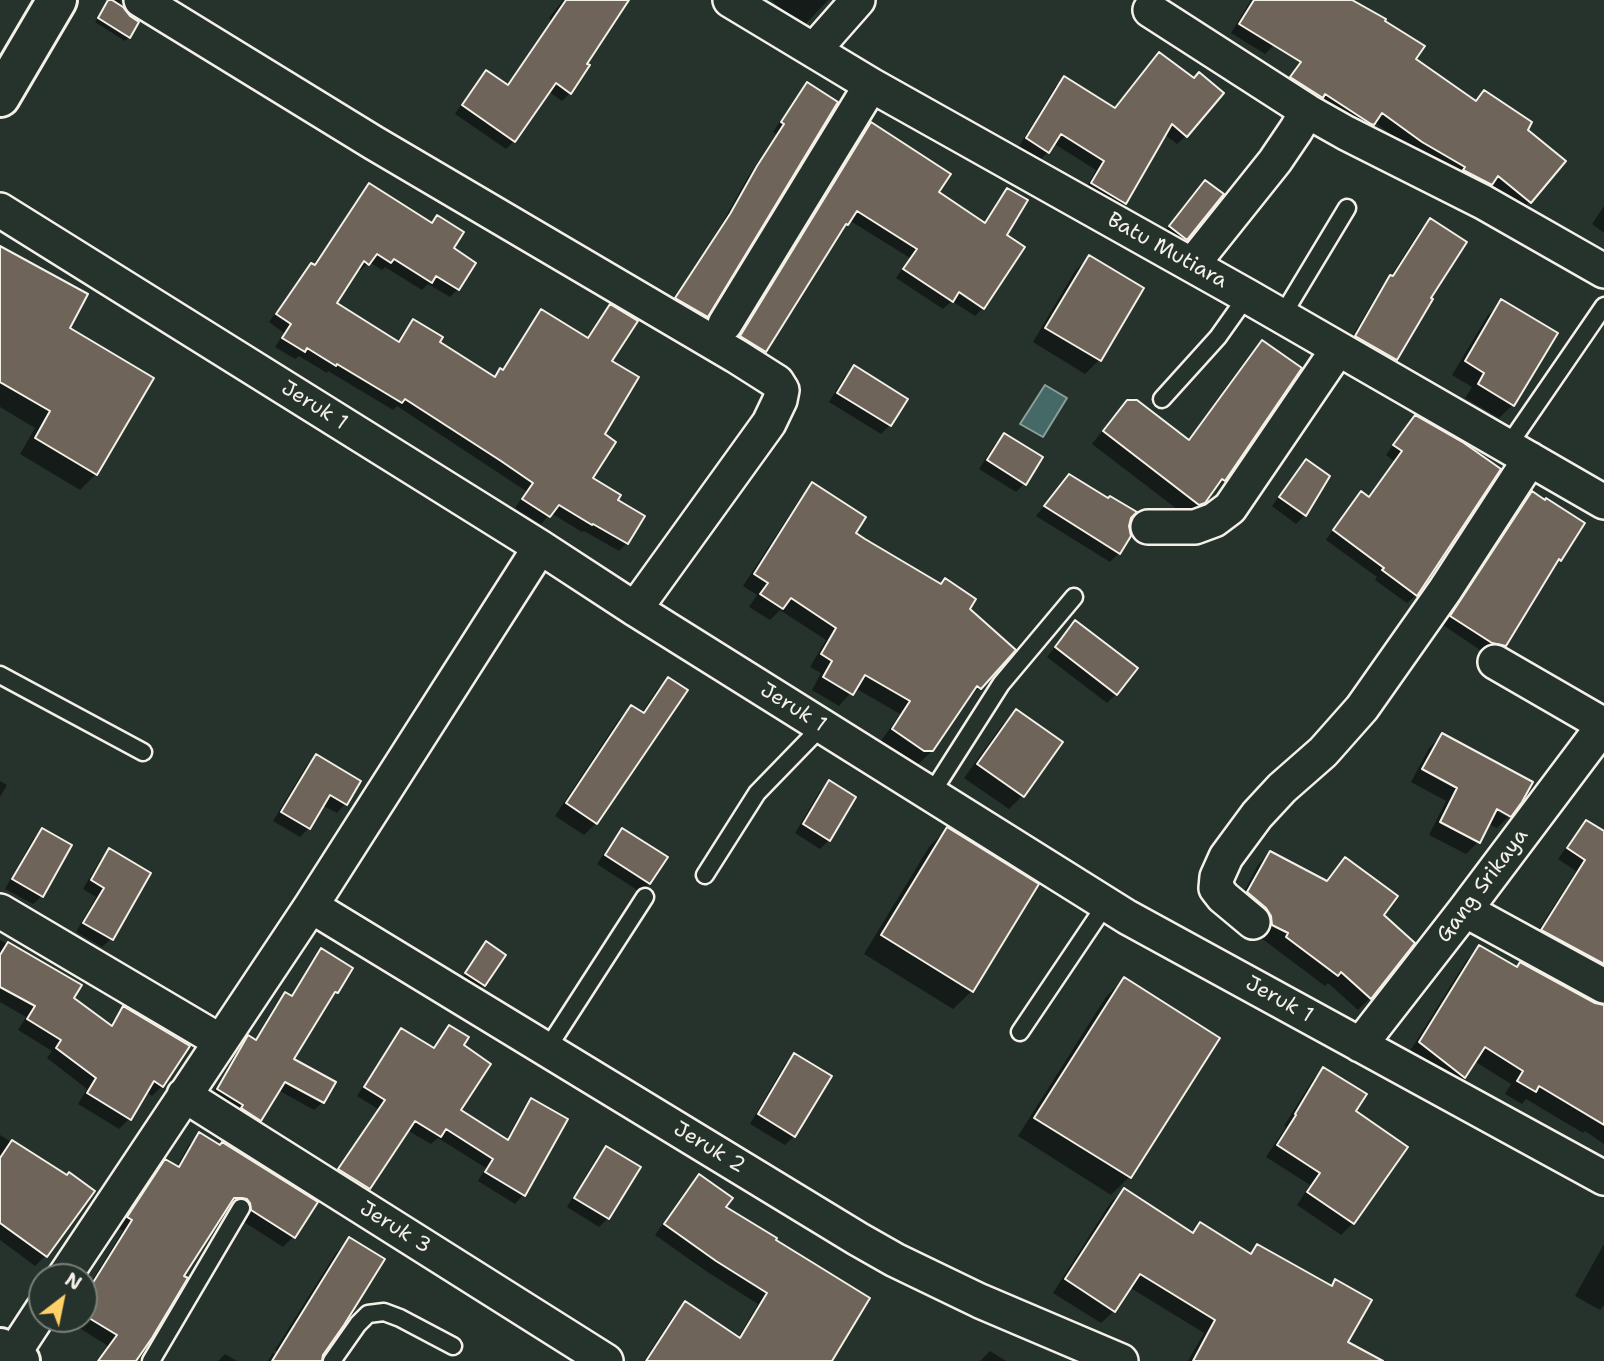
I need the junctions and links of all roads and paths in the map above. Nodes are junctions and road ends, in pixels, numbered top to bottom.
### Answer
1 (57, 0) edge
2 (141, 0) edge
3 (730, 0) edge
4 (858, 0) edge
5 (1150, 10) dead end
6 (814, 50) junction
7 (872, 85) junction
8 (0, 97) edge
9 (1307, 111) junction
10 (1347, 208) dead end
11 (0, 210) edge
12 (1192, 265) junction
13 (1604, 271) edge
14 (1247, 296) junction
15 (1604, 306) edge
16 (1282, 316) junction
17 (725, 324) dead end
18 (1338, 349) junction
19 (1162, 398) dead end
20 (1519, 452) junction
21 (1604, 502) edge
22 (1148, 527) dead end
23 (540, 547) junction
24 (1074, 597) dead end
25 (635, 609) junction
26 (1495, 662) dead end
27 (0, 675) edge
28 (1604, 725) edge
29 (822, 726) junction
30 (143, 752) dead end
31 (931, 794) junction
32 (705, 875) dead end
33 (645, 897) dead end
34 (1106, 904) junction
35 (312, 906) junction
36 (1465, 910) junction
37 (0, 911) edge
38 (1253, 922) dead end
39 (1604, 986) edge
40 (1020, 1032) dead end
41 (220, 1041) junction
42 (1360, 1045) junction
43 (547, 1049) junction
44 (184, 1095) junction
45 (1604, 1178) edge
46 (240, 1208) dead end
47 (73, 1263) edge
48 (28, 1330) edge
49 (453, 1346) dead end
50 (11, 1355) edge
51 (151, 1361) edge
52 (332, 1361) edge
53 (606, 1361) edge
54 (1121, 1361) edge

1 - 8 street
2 - 25 street
3 - 6 street, Batu Mutiara
4 - 6 street
5 - 9 street
6 - 7 street, Batu Mutiara
7 - 12 street, Batu Mutiara
7 - 17 street
9 - 12 street
9 - 13 street
10 - 16 lane
11 - 23 street, Jeruk 1
12 - 14 street, Batu Mutiara
14 - 16 street, Batu Mutiara
14 - 19 lane
15 - 20 lane
16 - 18 street, Batu Mutiara
18 - 20 street, Batu Mutiara
18 - 22 street
20 - 21 street, Batu Mutiara
20 - 38 street
23 - 25 street, Jeruk 1
23 - 35 street
24 - 31 lane
25 - 29 street, Jeruk 1
26 - 28 street
27 - 30 lane
28 - 36 street, Gang Srikaya
29 - 31 street, Jeruk 1
29 - 32 lane
31 - 34 street, Jeruk 1
33 - 43 lane
34 - 40 lane
34 - 42 street, Jeruk 1
35 - 41 street
35 - 43 street, Jeruk 2
36 - 39 street
36 - 42 street, Gang Srikaya
37 - 41 street
41 - 44 street
42 - 45 street, Jeruk 1
43 - 54 street, Jeruk 2
44 - 47 street
44 - 53 street, Jeruk 3
46 - 51 lane
48 - 50 street
49 - 52 lane

